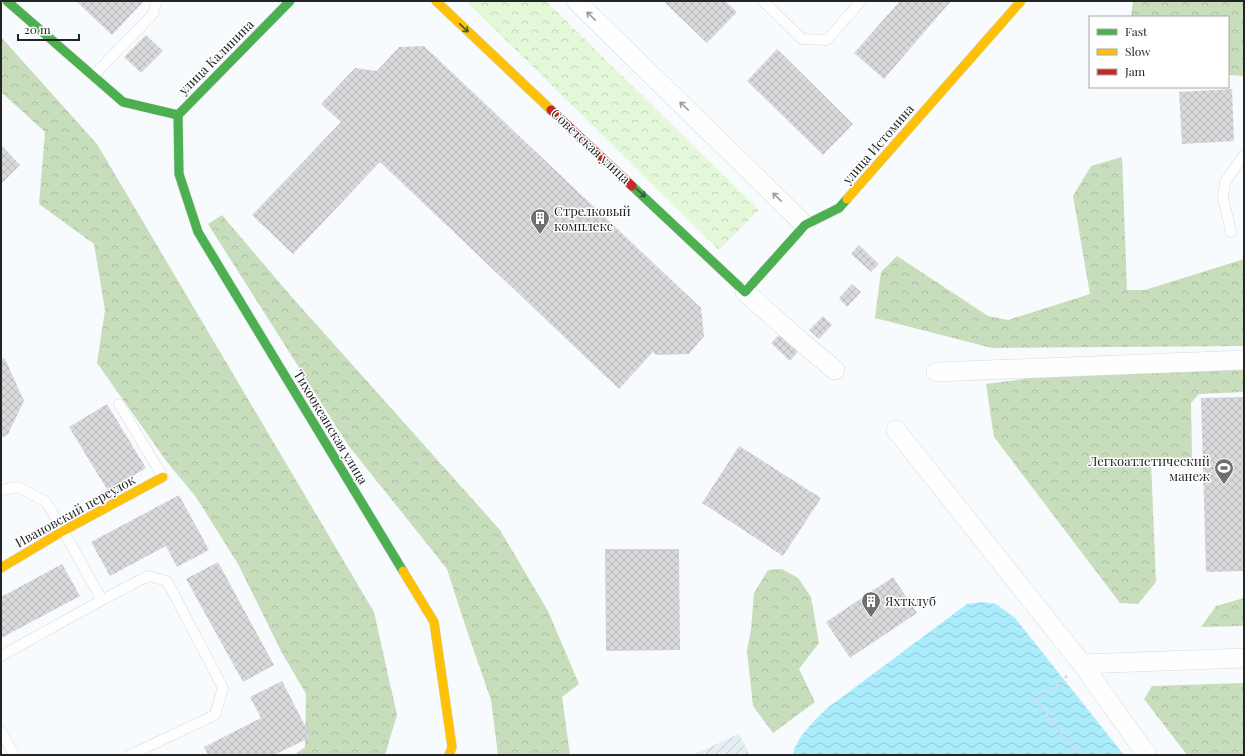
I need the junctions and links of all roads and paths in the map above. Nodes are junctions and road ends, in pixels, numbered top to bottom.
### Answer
1 (7, 1) edge
2 (158, 1) edge
3 (290, 1) edge
4 (436, 1) edge
5 (576, 1) edge
6 (763, 1) edge
7 (861, 1) edge
8 (1021, 1) edge
9 (93, 76) junction
10 (178, 115) junction
11 (1244, 155) edge
12 (805, 225) junction
13 (1232, 232) dead end
14 (745, 292) junction
15 (1244, 360) edge
16 (835, 370) dead end
17 (936, 372) dead end
18 (119, 404) dead end
19 (896, 430) dead end
20 (163, 477) joint
21 (1, 490) edge
22 (63, 531) junction
23 (1, 568) edge
24 (102, 600) junction
25 (1, 656) edge
26 (1244, 658) edge
27 (1082, 664) junction
28 (1, 731) edge
29 (14, 755) edge
30 (130, 755) edge
31 (449, 755) edge
32 (1080, 755) edge
33 (1147, 755) edge

1 - 9 street
2 - 9 lane
3 - 10 street, улица Калинина
4 -> 14 street, Советская улица
12 -> 5 street
6 - 7 lane
8 - 12 street, улица Истомина
9 - 10 street
10 - 31 street, Тихоокеанская улица
11 - 13 lane
12 - 14 street, улица Истомина
14 - 16 street
15 - 17 street
18 - 20 lane
19 - 27 street
20 - 22 street, Ивановский переулок
21 - 22 lane
22 - 23 street, Ивановский переулок
22 - 24 lane
24 - 25 lane
24 - 30 lane
26 - 27 street
27 - 32 path
27 - 33 street
28 - 29 lane

